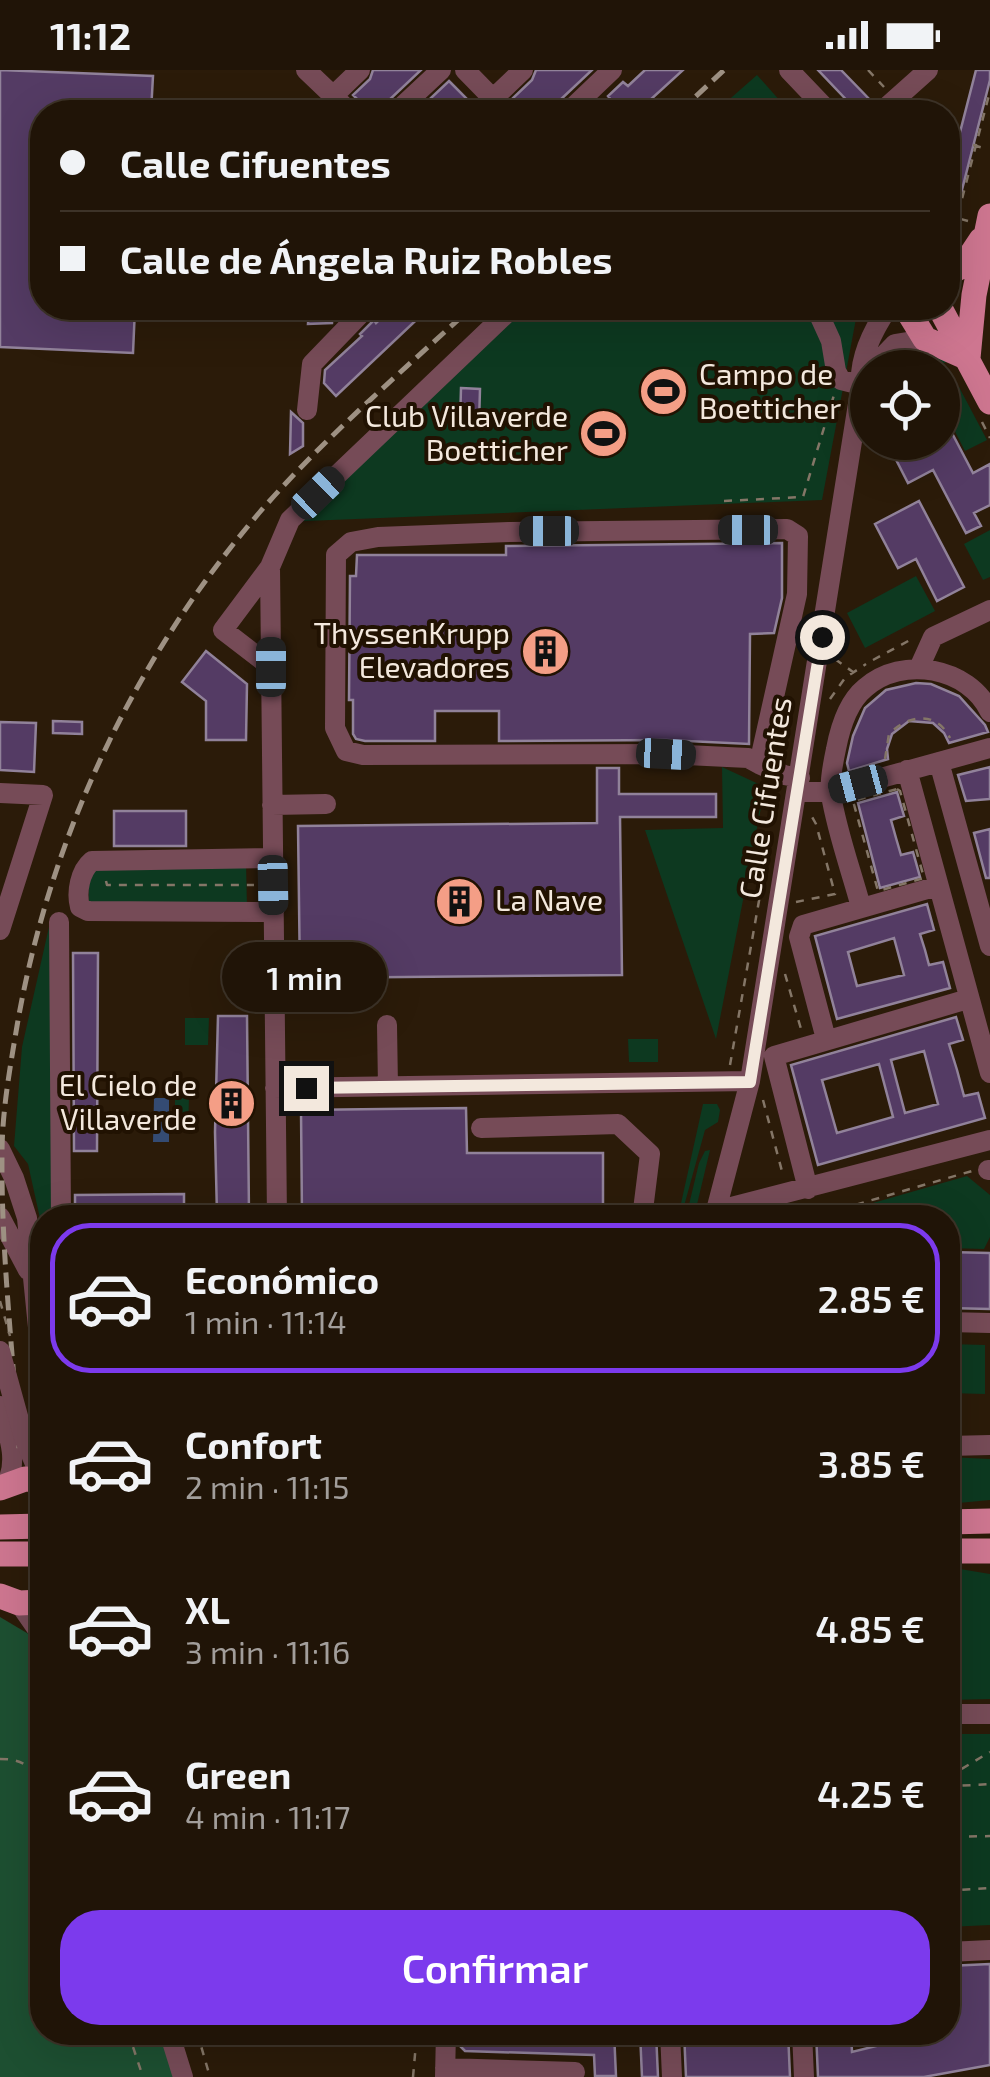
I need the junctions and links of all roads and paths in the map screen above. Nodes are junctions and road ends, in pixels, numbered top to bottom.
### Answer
1 (306, 70) edge
2 (360, 70) edge
3 (441, 70) edge
4 (465, 70) edge
5 (523, 70) edge
6 (612, 70) edge
7 (789, 70) edge
8 (868, 70) edge
9 (928, 70) edge
10 (990, 92) edge
11 (333, 96) junction
12 (337, 100) edge
13 (409, 100) edge
14 (487, 100) edge
15 (499, 100) edge
16 (581, 100) edge
17 (818, 100) edge
18 (886, 100) edge
19 (896, 100) edge
20 (982, 122) junction
21 (990, 124) edge
22 (974, 146) junction
23 (986, 148) dead end
24 (960, 209) edge
25 (981, 223) edge
26 (960, 268) edge
27 (960, 284) edge
28 (974, 294) junction
29 (342, 320) edge
30 (354, 320) edge
31 (499, 320) edge
32 (821, 320) edge
33 (882, 320) edge
34 (913, 320) edge
35 (947, 320) edge
36 (341, 332) junction
37 (925, 340) junction
38 (866, 350) edge
39 (889, 350) edge
40 (968, 358) junction
41 (850, 374) edge
42 (850, 398) edge
43 (990, 402) edge
44 (307, 410) dead end
45 (850, 444) edge
46 (724, 501) dead end
47 (270, 567) junction
48 (990, 610) edge
49 (933, 637) junction
50 (829, 657) dead end
51 (271, 667) junction
52 (919, 668) junction
53 (990, 712) edge
54 (952, 742) dead end
55 (990, 748) edge
56 (885, 760) dead end
57 (939, 762) junction
58 (768, 768) junction
59 (908, 770) junction
60 (799, 785) junction
61 (889, 791) dead end
62 (830, 792) junction
63 (0, 793) edge
64 (326, 804) dead end
65 (272, 805) junction
66 (810, 814) dead end
67 (273, 858) junction
68 (102, 860) junction
69 (980, 873) edge
70 (763, 880) dead end
71 (917, 880) dead end
72 (273, 885) junction
73 (938, 886) junction
74 (794, 903) dead end
75 (861, 907) junction
76 (274, 912) junction
77 (60, 922) dead end
78 (0, 930) edge
79 (990, 946) edge
80 (783, 968) dead end
81 (968, 999) junction
82 (387, 1026) dead end
83 (790, 1033) dead end
84 (826, 1039) junction
85 (729, 1068) dead end
86 (990, 1073) edge
87 (754, 1083) junction
88 (388, 1087) junction
89 (276, 1088) junction
90 (481, 1128) dead end
91 (990, 1140) edge
92 (0, 1148) edge
93 (988, 1169) edge
94 (785, 1179) dead end
95 (808, 1189) junction
96 (61, 1205) edge
97 (277, 1205) edge
98 (644, 1205) edge
99 (718, 1205) edge
100 (748, 1205) edge
101 (857, 1205) edge
102 (0, 1217) edge
103 (30, 1245) edge
104 (30, 1273) edge
105 (960, 1322) edge
106 (990, 1323) edge
107 (0, 1352) edge
108 (0, 1406) edge
109 (990, 1445) edge
110 (960, 1446) edge
111 (30, 1452) edge
112 (30, 1479) edge
113 (3, 1486) edge
114 (990, 1521) edge
115 (960, 1522) edge
116 (0, 1526) edge
117 (30, 1526) edge
118 (960, 1551) edge
119 (990, 1551) edge
120 (0, 1554) edge
121 (30, 1554) edge
122 (960, 1714) edge
123 (990, 1714) edge
124 (990, 1752) edge
125 (0, 1759) edge
126 (30, 1767) edge
127 (960, 1771) edge
128 (990, 1784) edge
129 (960, 1786) edge
130 (990, 1836) edge
131 (960, 1837) edge
132 (990, 1888) edge
133 (960, 1890) edge
134 (990, 1950) edge
135 (960, 1951) edge
136 (133, 2045) edge
137 (172, 2045) edge
138 (186, 2045) edge
139 (200, 2045) edge
140 (416, 2045) edge
141 (446, 2045) edge
142 (671, 2045) edge
143 (803, 2045) edge
144 (445, 2072) edge
145 (575, 2072) dead end
146 (144, 2077) edge
147 (183, 2077) edge
148 (196, 2077) edge
149 (210, 2077) edge
150 (413, 2077) edge
151 (672, 2077) edge
152 (804, 2077) edge

1 - 11 street
2 - 11 street
3 - 13 street
4 - 14 street
5 - 15 street
6 - 16 street
7 - 17 street
8 - 18 path
9 - 19 street
10 - 20 path
11 - 12 street
20 - 21 path
20 - 22 path
22 - 23 path
22 - 24 path
25 - 26 main road
25 - 28 main road
27 - 28 main road
28 - 40 main road
29 - 36 street
30 - 36 street
31 - 47 street
32 - 41 street
33 - 38 street, Calle Cifuentes
34 - 37 main road
35 - 40 main road
36 - 44 street
37 - 39 street
37 - 40 main road
40 - 43 main road
42 - 46 path
45 - 60 street, Calle Cifuentes
47 - 51 street
47 - 51 street
48 - 49 street
49 - 50 path
49 - 52 street
51 - 65 street
52 - 53 street
52 - 62 street
54 - 56 path
55 - 57 street
57 - 59 street
57 - 69 street
58 - 58 street
58 - 60 street
59 - 62 street
59 - 73 street
60 - 62 street
60 - 87 street, Calle Cifuentes
61 - 71 path
62 - 75 street
63 - 78 street
64 - 65 street
65 - 67 street
66 - 74 path
67 - 68 street
67 - 72 street
68 - 72 path
68 - 76 street
69 - 79 street
70 - 85 path
72 - 76 street
73 - 75 street
73 - 81 street
75 - 84 street
76 - 89 street
77 - 96 street
80 - 83 path
81 - 84 street
81 - 86 street
82 - 88 street
84 - 95 street
87 - 88 street
87 - 94 path
87 - 99 street, Calle Cifuentes
88 - 89 street
89 - 97 street
90 - 98 street
91 - 95 street
92 - 103 street
93 - 101 path
95 - 100 street
102 - 104 street
105 - 106 street
107 - 111 street, bridge
108 - 113 street
109 - 110 street
112 - 113 main road, bridge
114 - 115 main road
116 - 117 main road, bridge
118 - 119 main road
120 - 121 main road, bridge
122 - 123 street
124 - 127 path
125 - 126 path
128 - 129 path
130 - 131 path
132 - 133 path
134 - 135 street
136 - 146 path
137 - 147 street
138 - 148 street
139 - 149 path
140 - 150 path
141 - 144 street
142 - 151 street
143 - 152 street
144 - 145 street

